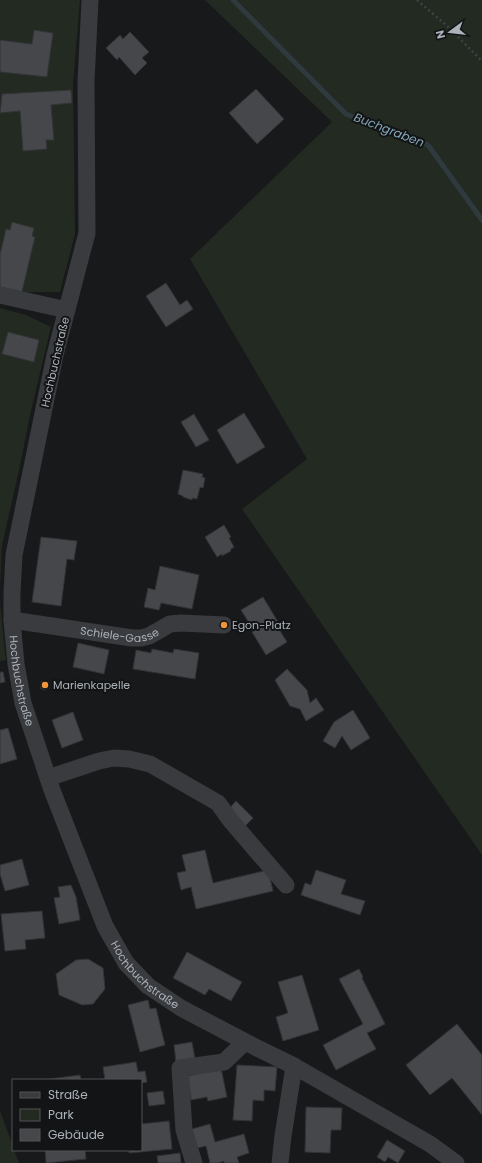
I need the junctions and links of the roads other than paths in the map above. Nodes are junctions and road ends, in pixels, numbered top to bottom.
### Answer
1 (90, 0) edge
2 (0, 295) edge
3 (67, 310) junction
4 (12, 620) junction
5 (224, 625) dead end
6 (48, 778) junction
7 (286, 885) dead end
8 (245, 1042) junction
9 (294, 1066) junction
10 (194, 1163) edge
11 (280, 1163) edge
12 (456, 1163) edge

1 - 3 street, Hochbuchstraße
2 - 3 street
3 - 4 street, Hochbuchstraße
4 - 5 street, Schiele-Gasse
4 - 6 street, Hochbuchstraße
6 - 7 street
6 - 8 street, Hochbuchstraße
8 - 9 street, Hochbuchstraße
8 - 10 street
9 - 11 street
9 - 12 street, Hochbuchstraße

